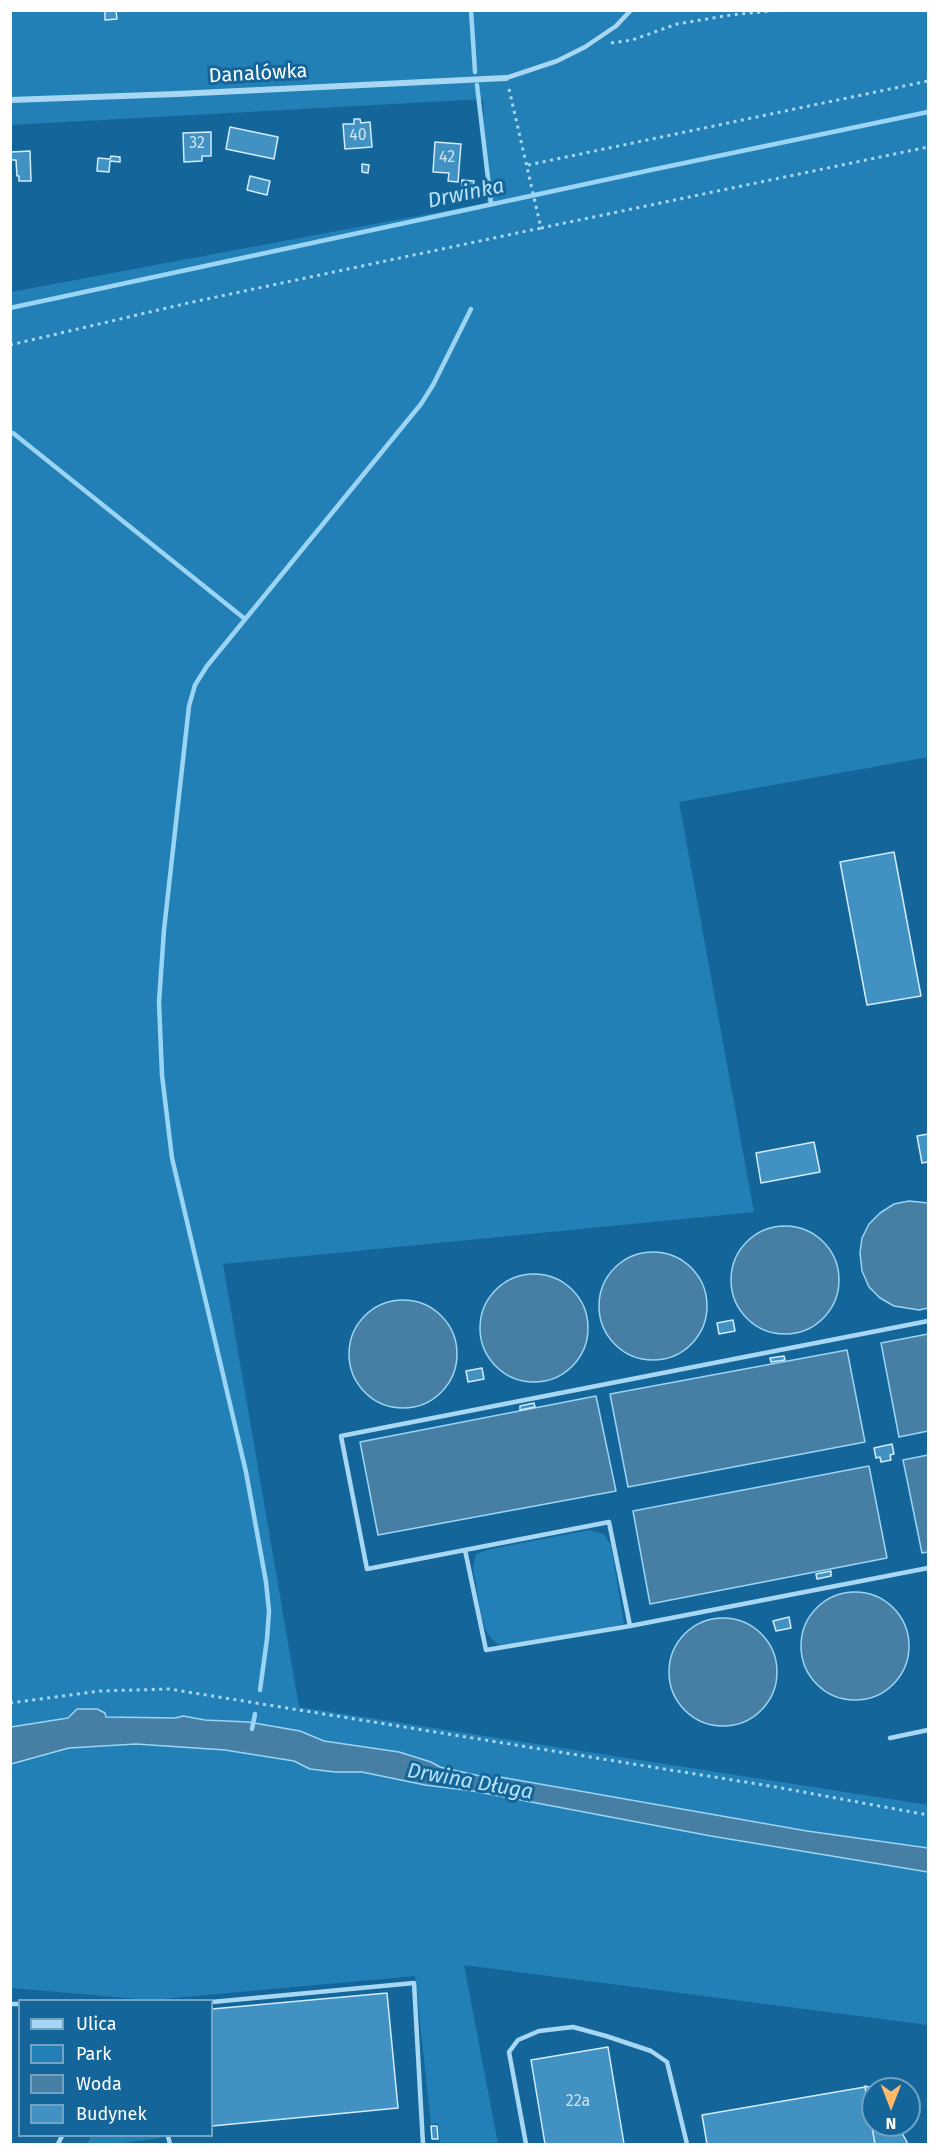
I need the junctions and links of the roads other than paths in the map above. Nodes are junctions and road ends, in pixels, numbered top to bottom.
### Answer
1 (631, 10) edge
2 (506, 78) joint
3 (10, 100) edge
4 (928, 1321) edge
5 (465, 1550) junction
6 (928, 1568) edge
7 (630, 1626) junction
8 (928, 1730) edge
9 (890, 1738) dead end
10 (213, 2002) edge
11 (423, 2145) edge
12 (526, 2145) edge
13 (687, 2145) edge

1 - 2 lane
2 - 3 street, Danalówka
4 - 5 lane
5 - 7 lane
5 - 7 lane
6 - 7 lane
8 - 9 lane
10 - 11 lane
12 - 13 lane

